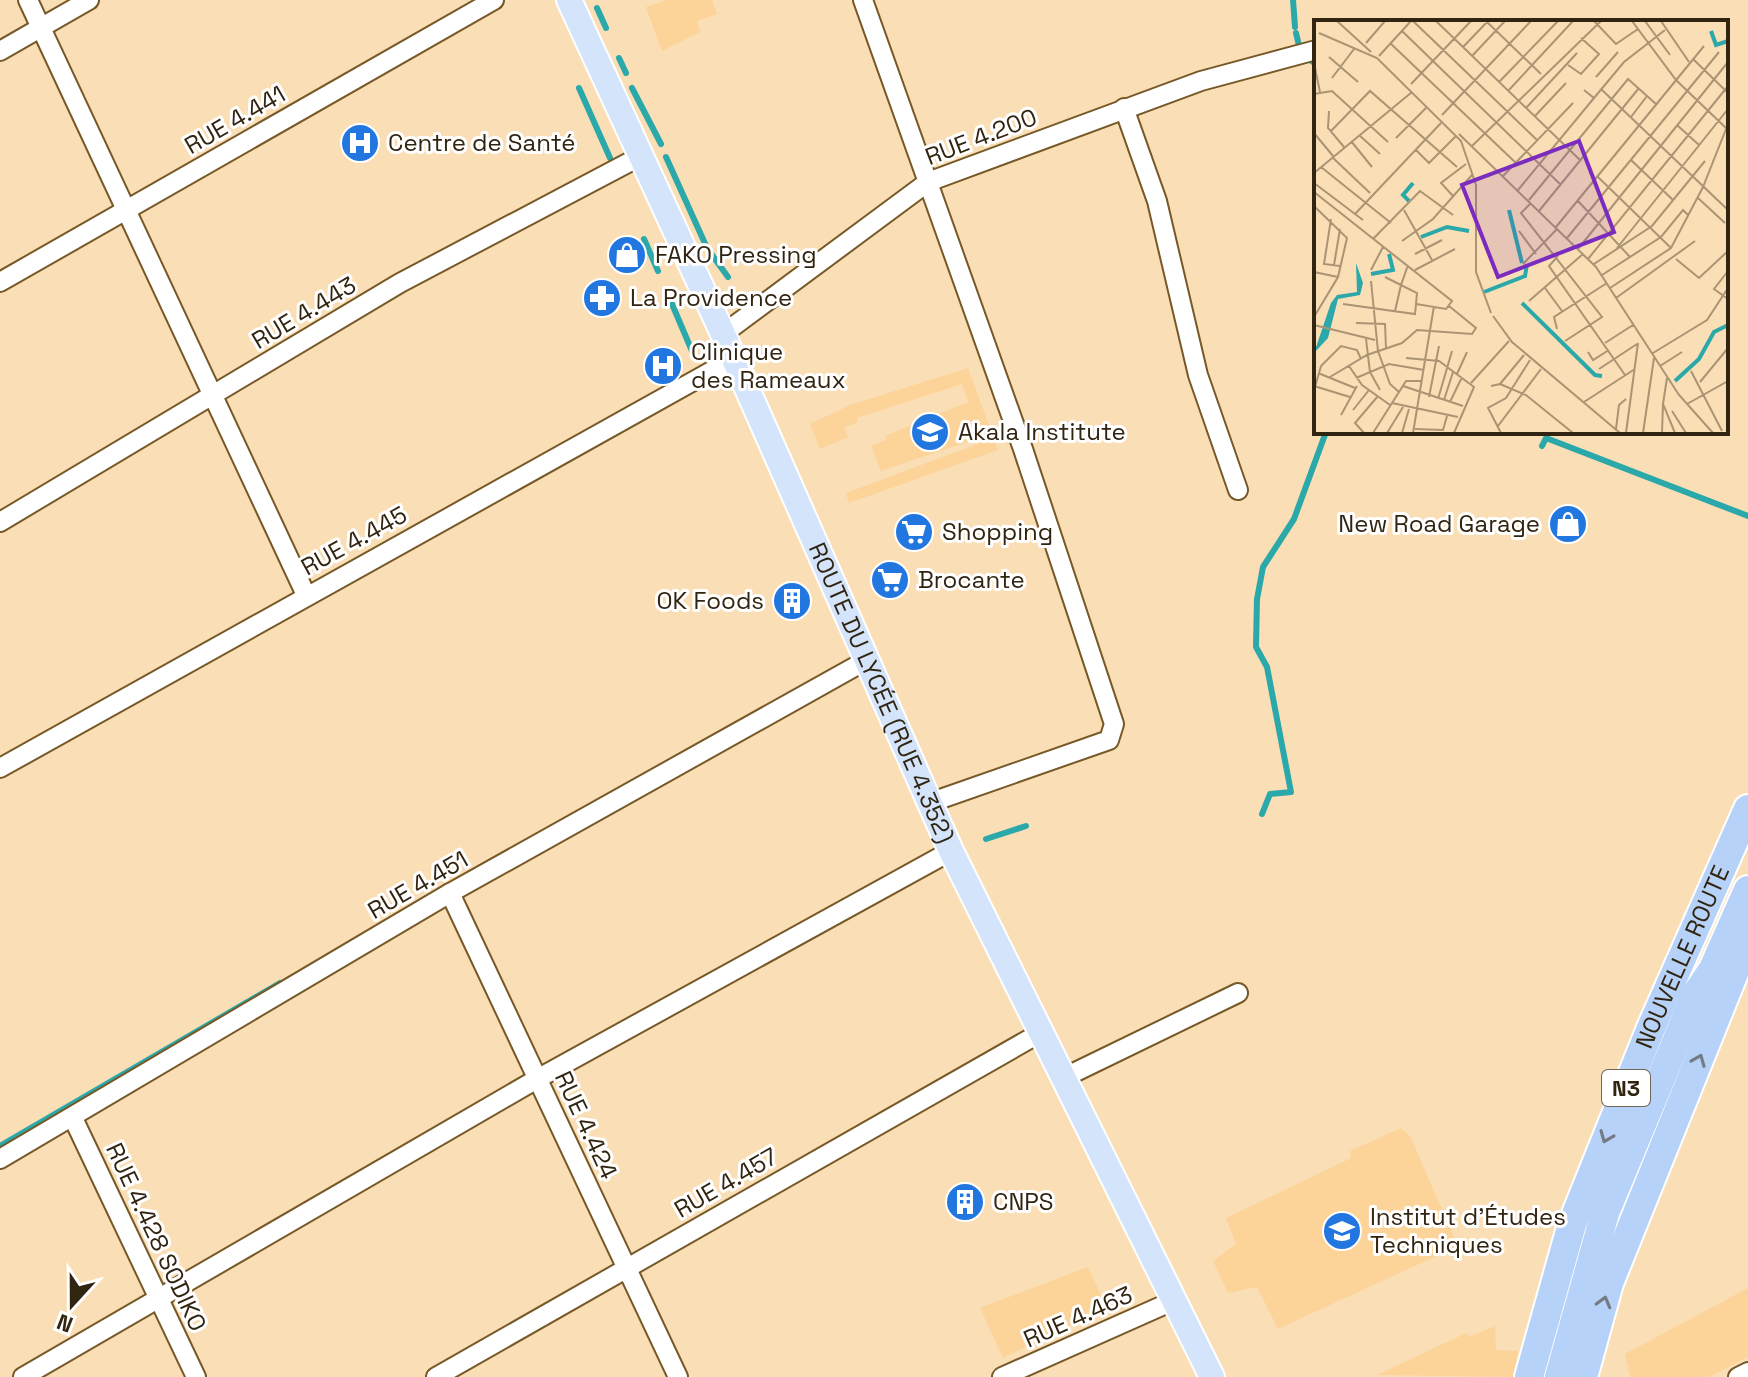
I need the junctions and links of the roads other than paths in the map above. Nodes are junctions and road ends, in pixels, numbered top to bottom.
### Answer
1 (28, 0) edge
2 (89, 0) edge
3 (494, 0) edge
4 (569, 0) edge
5 (863, 0) edge
6 (40, 29) junction
7 (0, 51) edge
8 (1314, 51) edge
9 (1124, 108) junction
10 (639, 157) junction
11 (928, 182) junction
12 (126, 209) junction
13 (0, 282) edge
14 (723, 334) junction
15 (733, 359) junction
16 (211, 397) junction
17 (1238, 490) dead end
18 (0, 522) edge
19 (306, 595) junction
20 (865, 661) junction
21 (0, 768) edge
22 (929, 803) junction
23 (1748, 809) edge
24 (951, 851) junction
25 (1748, 854) edge
26 (1748, 890) edge
27 (450, 893) junction
28 (1748, 938) edge
29 (1238, 993) dead end
30 (1696, 994) junction
31 (1040, 1033) junction
32 (537, 1079) junction
33 (1061, 1079) junction
34 (73, 1118) junction
35 (0, 1159) edge
36 (627, 1267) junction
37 (160, 1300) junction
38 (1175, 1300) junction
39 (1748, 1372) edge
40 (23, 1377) edge
41 (196, 1377) edge
42 (436, 1377) edge
43 (678, 1377) edge
44 (1002, 1377) edge
45 (1212, 1377) edge
46 (1529, 1377) edge
47 (1559, 1377) edge
48 (1583, 1377) edge
49 (1738, 1377) edge

1 - 6 street
2 - 6 street
3 - 12 street, RUE 4.441
4 - 10 main road, ROUTE DU LYCÉE (RUE 4.352)
5 - 11 street
6 - 7 street
6 - 12 street
8 - 9 street, RUE 4.200
9 - 11 street, RUE 4.200
9 - 17 street
10 - 14 main road, ROUTE DU LYCÉE (RUE 4.352)
10 - 16 street, RUE 4.443
11 - 14 street, RUE 4.200
11 - 22 street
12 - 13 street, RUE 4.441
12 - 16 street
14 - 15 main road, ROUTE DU LYCÉE (RUE 4.352)
15 - 19 street, RUE 4.445
15 - 20 main road, ROUTE DU LYCÉE (RUE 4.352)
16 - 18 street, RUE 4.443
16 - 19 street
19 - 21 street, RUE 4.445
20 - 22 main road, ROUTE DU LYCÉE (RUE 4.352)
20 - 27 street, RUE 4.451
22 - 24 main road, ROUTE DU LYCÉE (RUE 4.352)
23 -> 46 highway, NOUVELLE ROUTE / N3
24 - 31 main road, ROUTE DU LYCÉE (RUE 4.352)
24 - 32 street
25 - 30 highway, NOUVELLE ROUTE / N3
26 - 30 highway, NOUVELLE ROUTE / N3
27 - 32 street, RUE 4.424
27 - 34 street, RUE 4.451
48 -> 28 highway, N3
29 - 33 street
30 - 47 highway, NOUVELLE ROUTE / N3
31 - 33 main road, ROUTE DU LYCÉE (RUE 4.352)
31 - 36 street, RUE 4.457
32 - 36 street, RUE 4.424
32 - 37 street
33 - 38 main road, ROUTE DU LYCÉE (RUE 4.352)
34 - 35 street, RUE 4.451
34 - 37 street, RUE 4.428 SODIKO
36 - 42 street, RUE 4.457
36 - 43 street, RUE 4.424
37 - 40 street
37 - 41 street, RUE 4.428 SODIKO
38 - 44 street, RUE 4.463
38 - 45 main road, ROUTE DU LYCÉE (RUE 4.352)
39 - 49 street

